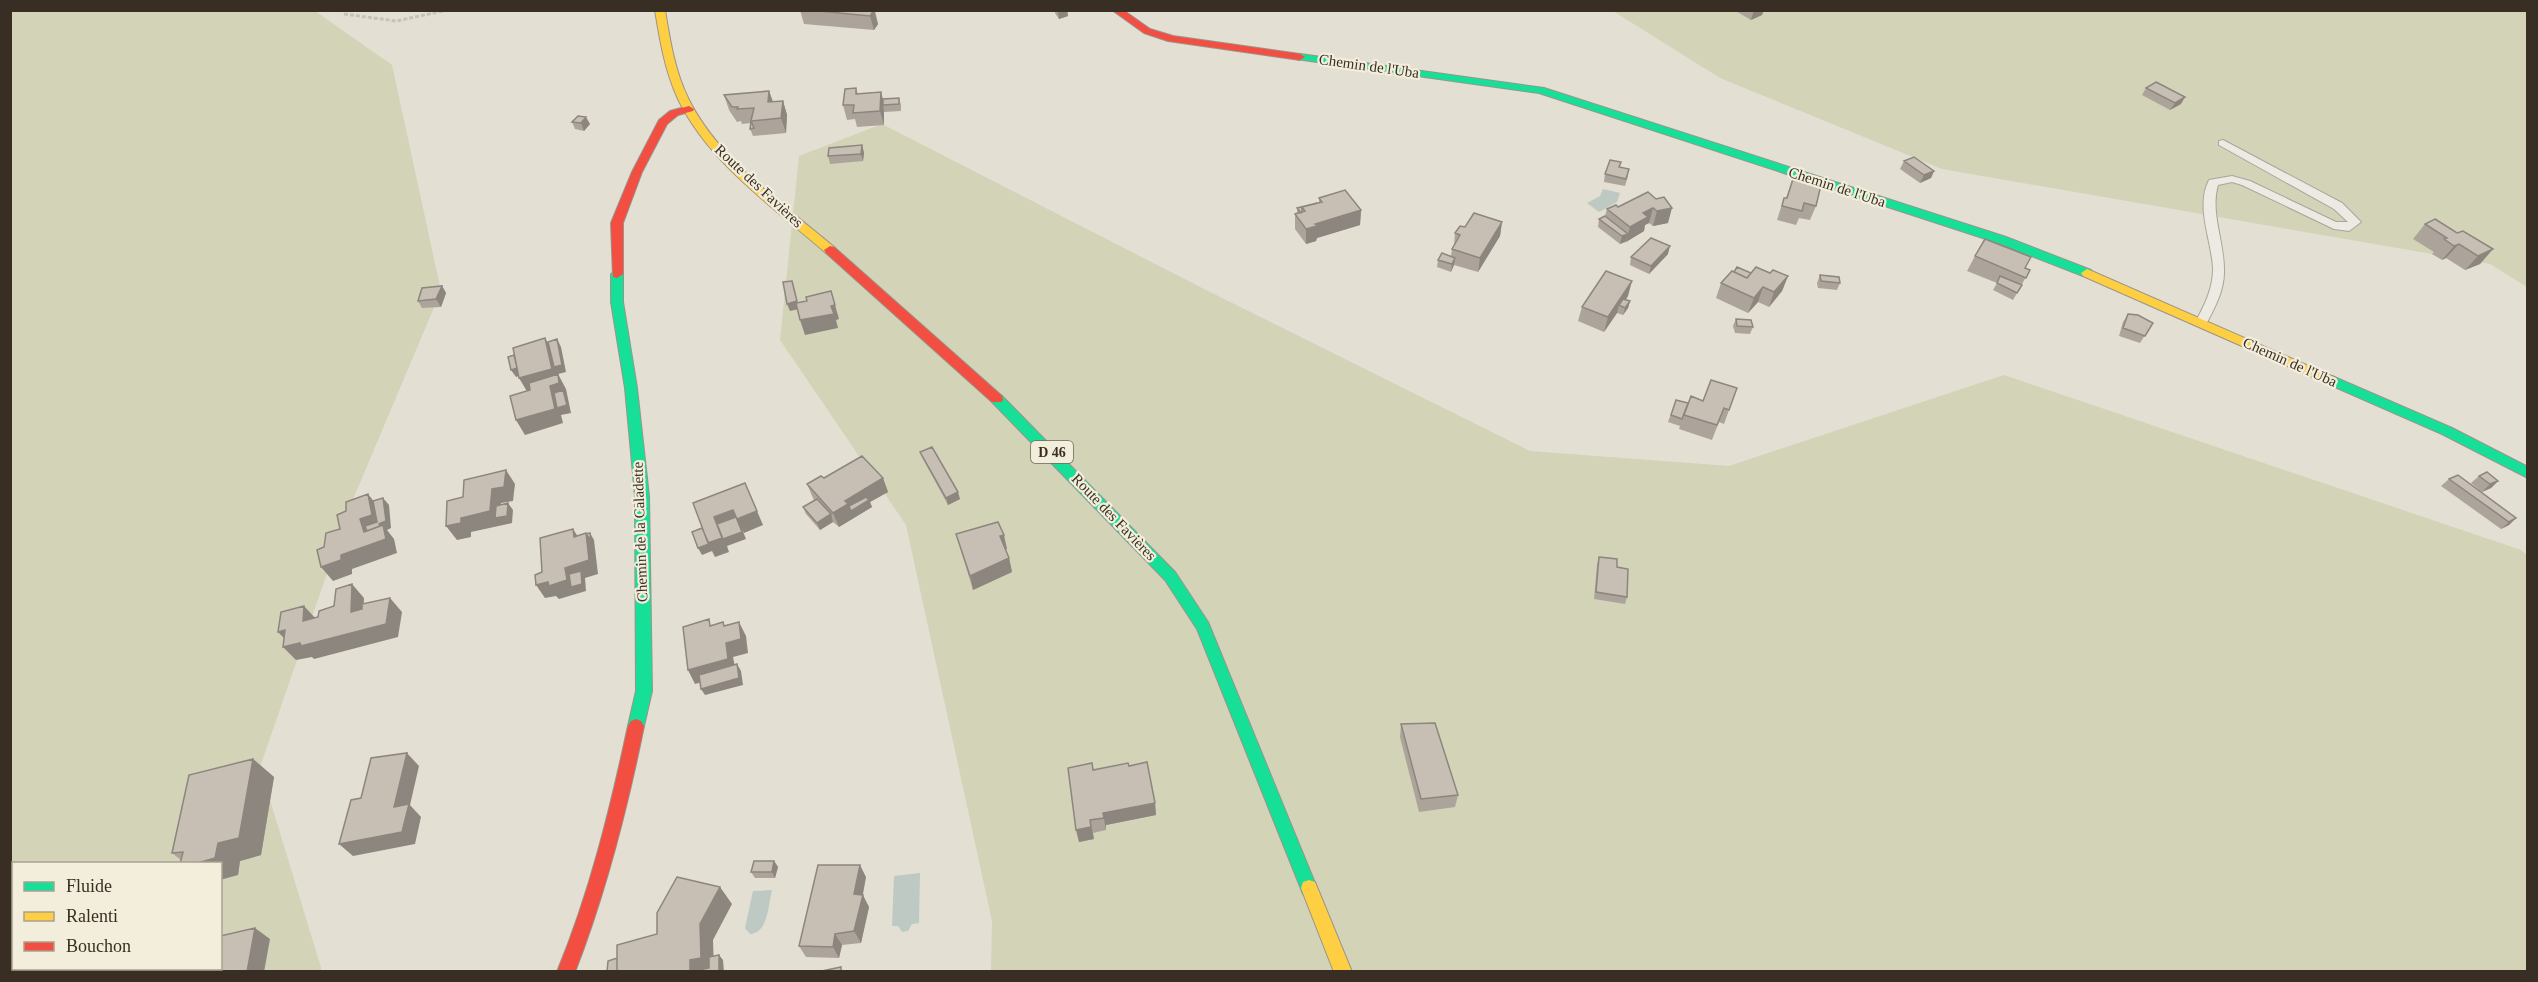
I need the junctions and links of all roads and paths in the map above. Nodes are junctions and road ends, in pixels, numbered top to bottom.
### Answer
1 (448, 10) edge
2 (660, 10) edge
3 (1116, 10) edge
4 (344, 15) dead end
5 (689, 109) junction
6 (2223, 142) dead end
7 (2201, 323) junction
8 (2528, 473) edge
9 (566, 972) edge
10 (1343, 972) edge

1 - 4 path
2 - 5 street, Route des Favières / D 46
3 - 7 street, Chemin de l'Uba
5 - 9 street, Chemin de la Caladette
5 - 10 street, Route des Favières / D 46
6 - 7 lane
7 - 8 street, Chemin de l'Uba

